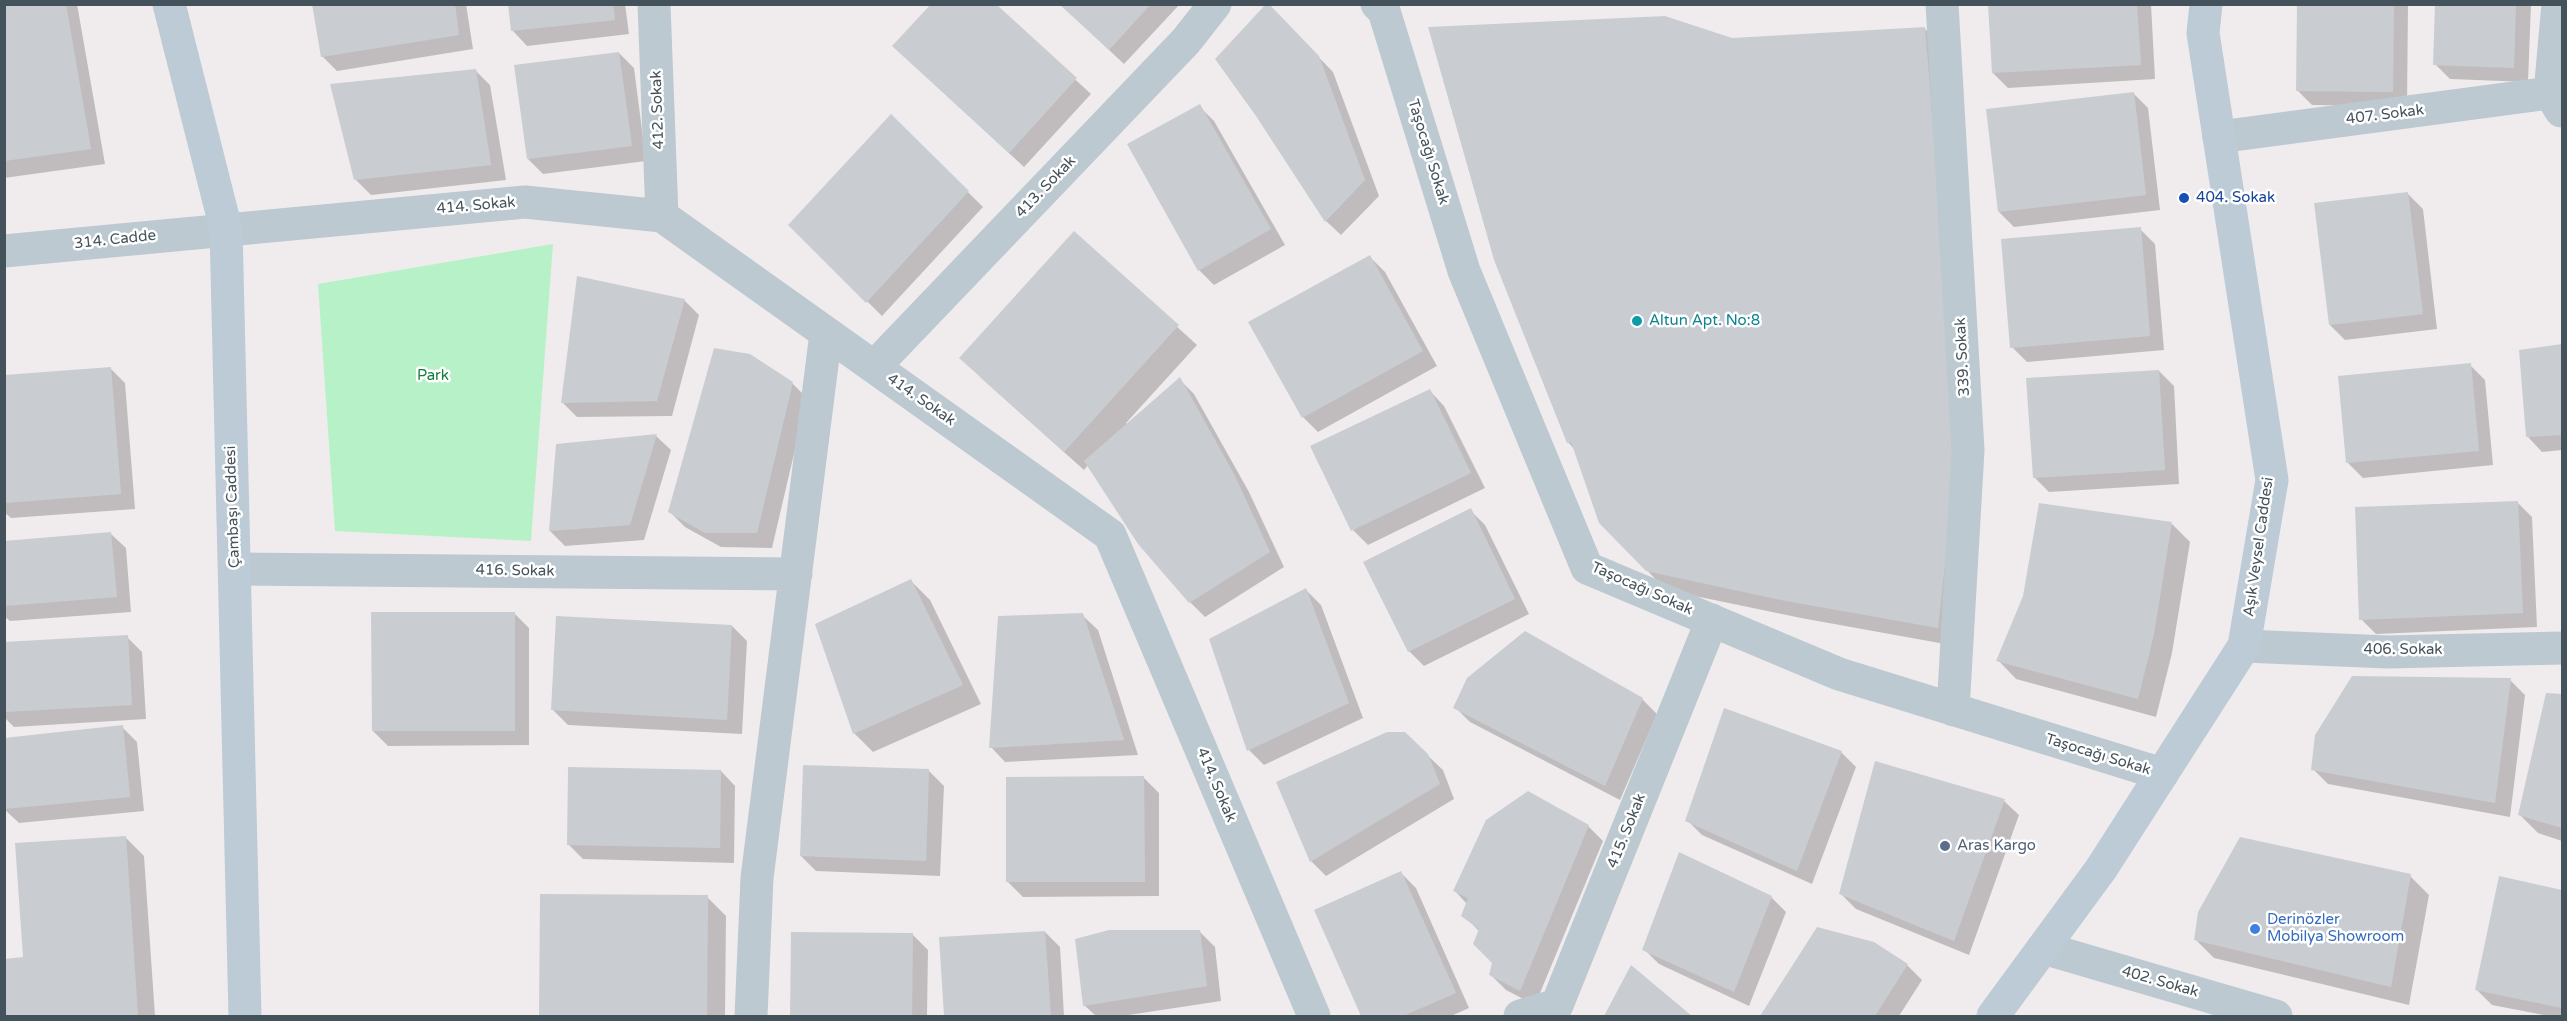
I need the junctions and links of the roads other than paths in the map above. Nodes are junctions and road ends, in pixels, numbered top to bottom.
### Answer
1 (170, 4) edge
2 (654, 4) edge
3 (1215, 4) edge
4 (1377, 4) edge
5 (1942, 4) edge
6 (2206, 4) edge
7 (2558, 4) edge
8 (2556, 103) edge
9 (2220, 137) junction
10 (662, 216) junction
11 (226, 229) junction
12 (4, 252) edge
13 (826, 333) junction
14 (874, 367) junction
15 (235, 569) junction
16 (796, 574) junction
17 (1712, 620) junction
18 (2244, 646) junction
19 (2562, 648) edge
20 (1953, 710) junction
21 (2162, 774) junction
22 (2043, 948) junction
23 (245, 1017) edge
24 (751, 1017) edge
25 (1314, 1017) edge
26 (1520, 1017) edge
27 (1993, 1017) edge
28 (2276, 1017) edge

1 - 11 street, Çambaşı Caddesi
2 - 10 street, 412. Sokak
3 - 14 street, 413. Sokak
4 - 17 street, Taşocağı Sokak
5 - 20 street, 339. Sokak
6 - 9 street, Aşık Veysel Caddesi
7 - 8 street
8 - 9 street, 407. Sokak
9 - 18 street, Aşık Veysel Caddesi
10 - 11 street, 414. Sokak
10 - 13 street, 414. Sokak
11 - 12 street, 314. Cadde
11 - 15 street, Çambaşı Caddesi
13 - 14 street, 414. Sokak
13 - 16 street
14 - 25 street, 414. Sokak
15 - 16 street, 416. Sokak
15 - 23 street, Çambaşı Caddesi
16 - 24 street
17 - 20 street, Taşocağı Sokak
17 - 26 street, 415. Sokak
18 - 19 street, 406. Sokak
18 - 21 street, Aşık Veysel Caddesi
20 - 21 street, Taşocağı Sokak
21 - 22 street, Aşık Veysel Caddesi
22 - 27 street, Aşık Veysel Caddesi
22 - 28 street, 402. Sokak

